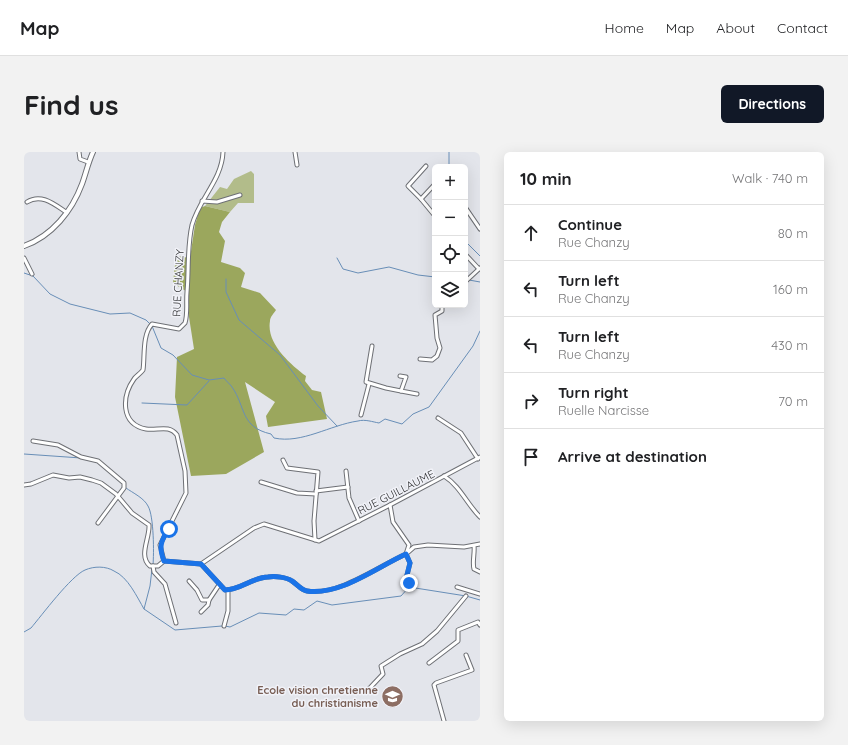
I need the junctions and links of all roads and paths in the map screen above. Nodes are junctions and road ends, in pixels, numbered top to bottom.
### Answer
1 (79, 152) edge
2 (93, 152) edge
3 (223, 152) edge
4 (295, 152) edge
5 (88, 162) junction
6 (297, 165) dead end
7 (426, 166) dead end
8 (432, 187) edge
9 (240, 195) dead end
10 (421, 199) junction
11 (202, 201) junction
12 (27, 202) dead end
13 (468, 211) edge
14 (66, 212) junction
15 (432, 212) edge
16 (480, 229) edge
17 (24, 246) edge
18 (468, 257) edge
19 (24, 258) edge
20 (479, 268) edge
21 (32, 274) dead end
22 (468, 279) edge
23 (442, 308) edge
24 (372, 346) dead end
25 (420, 359) dead end
26 (400, 376) dead end
27 (369, 384) junction
28 (401, 391) junction
29 (417, 394) dead end
30 (361, 415) dead end
31 (438, 418) dead end
32 (34, 441) dead end
33 (479, 458) edge
34 (284, 460) dead end
35 (346, 471) dead end
36 (444, 476) junction
37 (261, 482) dead end
38 (24, 485) edge
39 (348, 487) junction
40 (316, 493) junction
41 (118, 496) junction
42 (390, 505) junction
43 (480, 517) edge
44 (359, 521) junction
45 (98, 523) dead end
46 (317, 540) junction
47 (480, 544) edge
48 (474, 546) junction
49 (406, 554) junction
50 (164, 561) junction
51 (201, 564) junction
52 (153, 566) junction
53 (480, 572) edge
54 (189, 581) dead end
55 (219, 585) junction
56 (409, 587) dead end
57 (457, 587) dead end
58 (228, 590) junction
59 (480, 594) edge
60 (466, 596) dead end
61 (209, 600) junction
62 (201, 612) dead end
63 (176, 622) dead end
64 (480, 625) edge
65 (224, 626) dead end
66 (466, 655) dead end
67 (429, 663) dead end
68 (366, 692) dead end
69 (444, 721) edge

1 - 5 street
2 - 5 street
3 - 11 street, RUE CHANZY
4 - 6 street
5 - 14 street
7 - 10 street
8 - 10 street
9 - 11 street
10 - 15 street
11 - 50 street, RUE CHANZY
12 - 14 street
13 - 16 street
14 - 17 street
18 - 20 street
19 - 21 street
20 - 22 street
23 - 25 street
24 - 27 street
26 - 28 street
27 - 28 street
27 - 30 street
28 - 29 street
31 - 33 street
32 - 41 street
33 - 36 street, RUE GUILLAUME
34 - 40 street
35 - 39 street
36 - 42 street, RUE GUILLAUME
36 - 43 street
37 - 40 street
38 - 41 street
39 - 40 street
39 - 44 street
40 - 46 street
41 - 45 street
41 - 52 street
42 - 44 street, RUE GUILLAUME
42 - 49 street
44 - 46 street, RUE GUILLAUME
46 - 51 street
47 - 48 street
48 - 49 street
48 - 53 street
49 - 56 street
49 - 58 street
50 - 51 street
50 - 52 street
51 - 55 street
52 - 63 street
54 - 61 street
55 - 58 street
55 - 61 street
57 - 59 street
58 - 65 street
60 - 68 street
61 - 62 street
64 - 67 street
66 - 69 street

